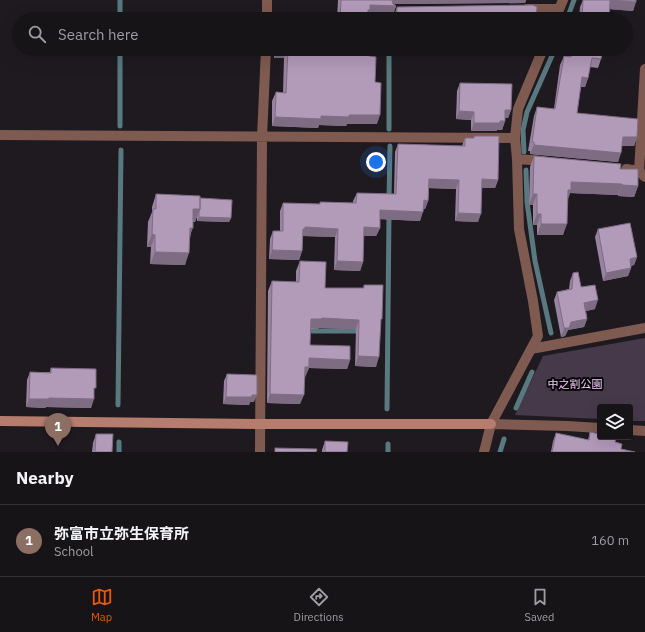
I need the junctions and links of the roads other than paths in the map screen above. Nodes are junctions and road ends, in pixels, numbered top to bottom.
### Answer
1 (267, 0) edge
2 (561, 4) edge
3 (520, 8) edge
4 (267, 12) edge
5 (266, 56) edge
6 (540, 56) edge
7 (645, 69) edge
8 (0, 135) edge
9 (262, 137) junction
10 (514, 138) junction
11 (517, 159) junction
12 (555, 162) edge
13 (616, 168) edge
14 (642, 174) edge
15 (645, 328) edge
16 (531, 349) junction
17 (0, 421) edge
18 (260, 424) junction
19 (491, 424) junction
20 (597, 428) edge
21 (633, 430) edge
22 (645, 431) edge
23 (260, 452) edge
24 (484, 452) edge

1 - 4 street
2 - 3 lane
5 - 9 street
6 - 10 street
7 - 14 street
8 - 9 street
9 - 10 street
9 - 18 street
10 - 11 street
11 - 12 street
11 - 16 street
13 - 14 street
15 - 16 street
16 - 19 street
17 - 18 street
18 - 19 street
18 - 23 street
19 - 20 street
19 - 24 street
21 - 22 street

